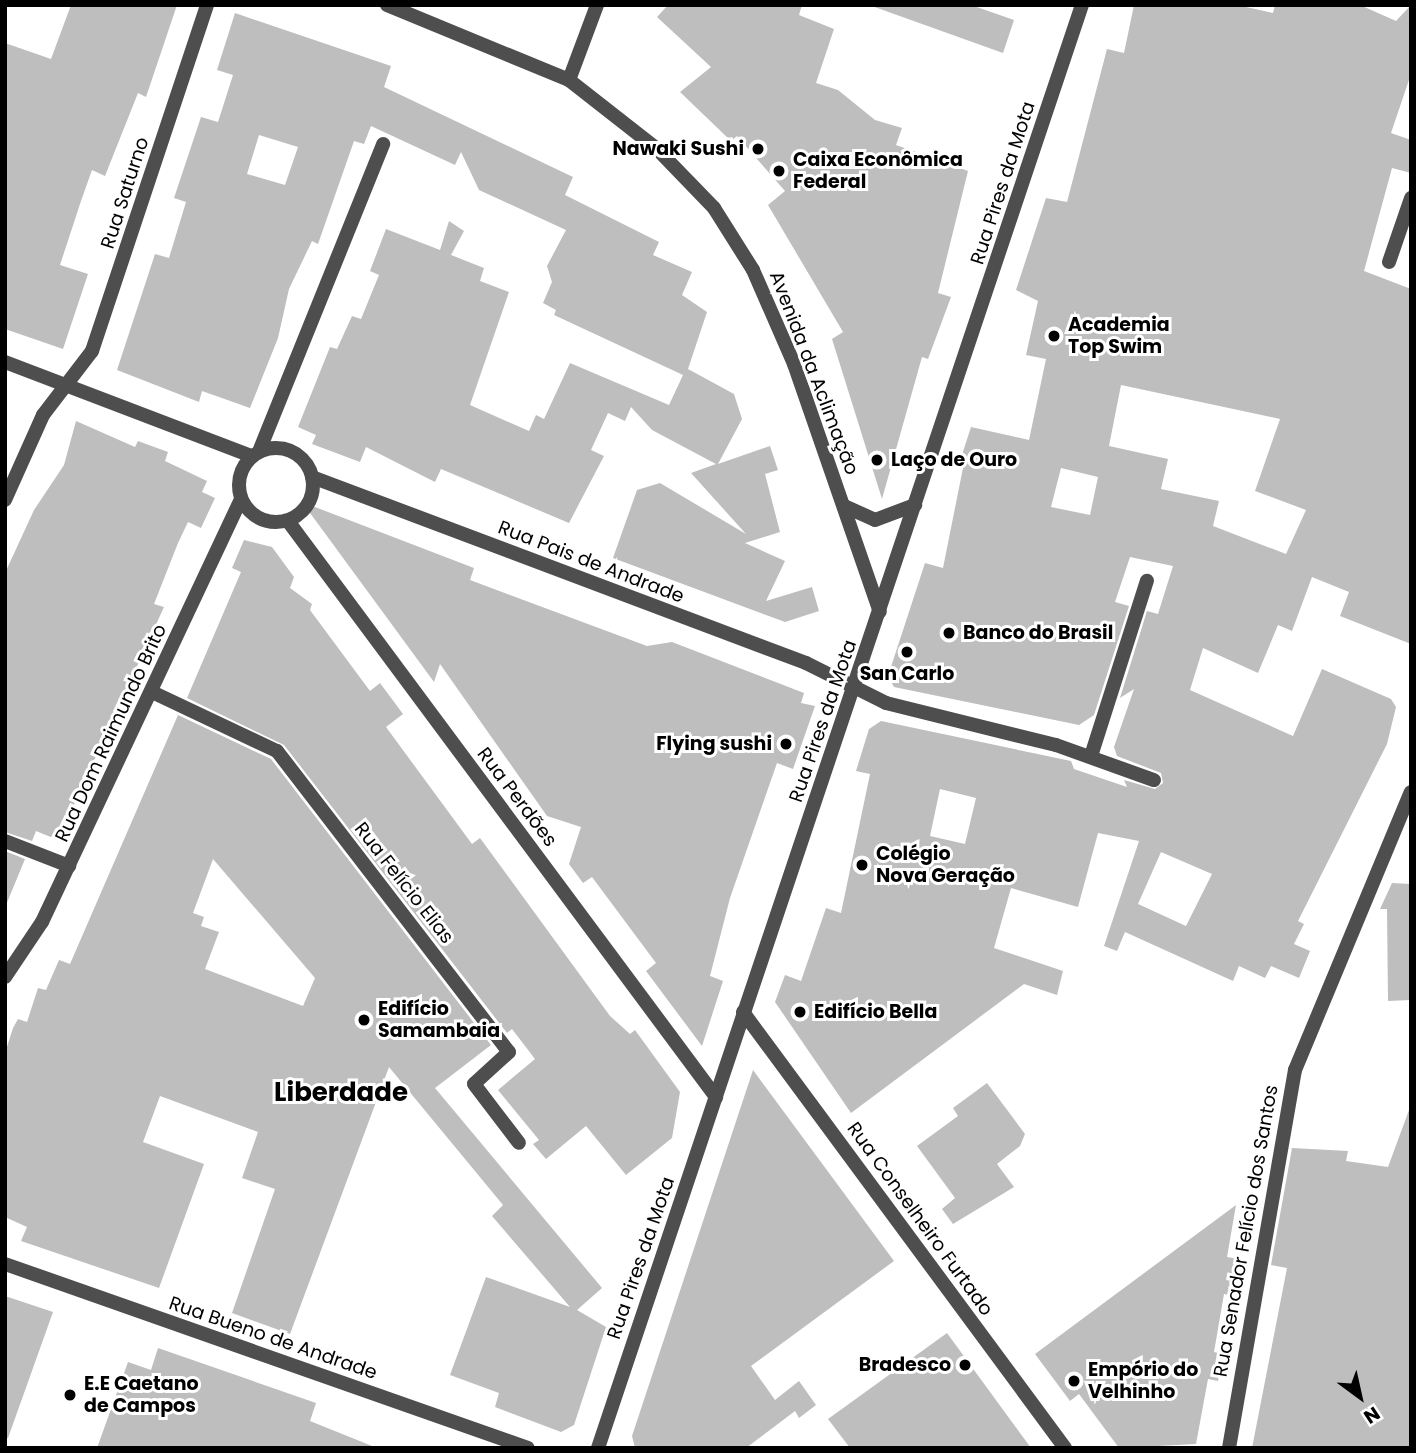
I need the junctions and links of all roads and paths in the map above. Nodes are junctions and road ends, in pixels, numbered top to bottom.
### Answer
1 (207, 5) edge
2 (387, 5) edge
3 (597, 5) edge
4 (1083, 5) edge
5 (569, 80) junction
6 (383, 144) dead end
7 (1411, 198) edge
8 (1389, 262) dead end
9 (5, 362) edge
10 (64, 384) junction
11 (256, 452) junction
12 (312, 477) junction
13 (241, 499) junction
14 (5, 500) edge
15 (915, 505) junction
16 (844, 506) junction
17 (288, 521) junction
18 (1147, 581) dead end
19 (880, 611) junction
20 (853, 690) junction
21 (152, 692) junction
22 (1091, 757) junction
23 (1154, 780) dead end
24 (1411, 792) edge
25 (5, 841) edge
26 (69, 866) junction
27 (5, 977) edge
28 (743, 1012) junction
29 (716, 1097) junction
30 (519, 1143) dead end
31 (5, 1264) edge
32 (528, 1448) edge
33 (597, 1448) edge
34 (1065, 1448) edge
35 (1228, 1448) edge

1 - 10 street, Rua Saturno
2 - 5 street, Avenida da Aclimação
3 - 5 street
4 - 15 street, Rua Pires da Mota
5 - 16 street, Avenida da Aclimação
6 - 11 street
7 - 8 street
9 - 10 street
10 - 11 street
10 - 14 street, Rua Saturno
11 - 12 street
11 - 13 street
12 - 17 street
12 - 20 street, Rua Pais de Andrade
13 - 17 street
13 - 21 street, Rua Dom Raimundo Brito
15 - 16 street
15 - 19 street, Rua Pires da Mota
16 - 19 street, Avenida da Aclimação
17 - 29 street, Rua Perdões
18 - 22 street
19 - 20 street, Rua Pires da Mota
20 - 22 street, Rua Pais de Andrade
20 - 28 street, Rua Pires da Mota
21 - 26 street, Rua Dom Raimundo Brito
21 - 30 street, Rua Felício Elias
22 - 23 street, Rua Pais de Andrade
24 - 35 street, Rua Senador Felício dos Santos
25 - 26 street
26 - 27 street, Rua Dom Raimundo Brito
28 - 29 street, Rua Pires da Mota
28 - 34 street, Rua Conselheiro Furtado
29 - 33 street, Rua Pires da Mota
31 - 32 street, Rua Bueno de Andrade

